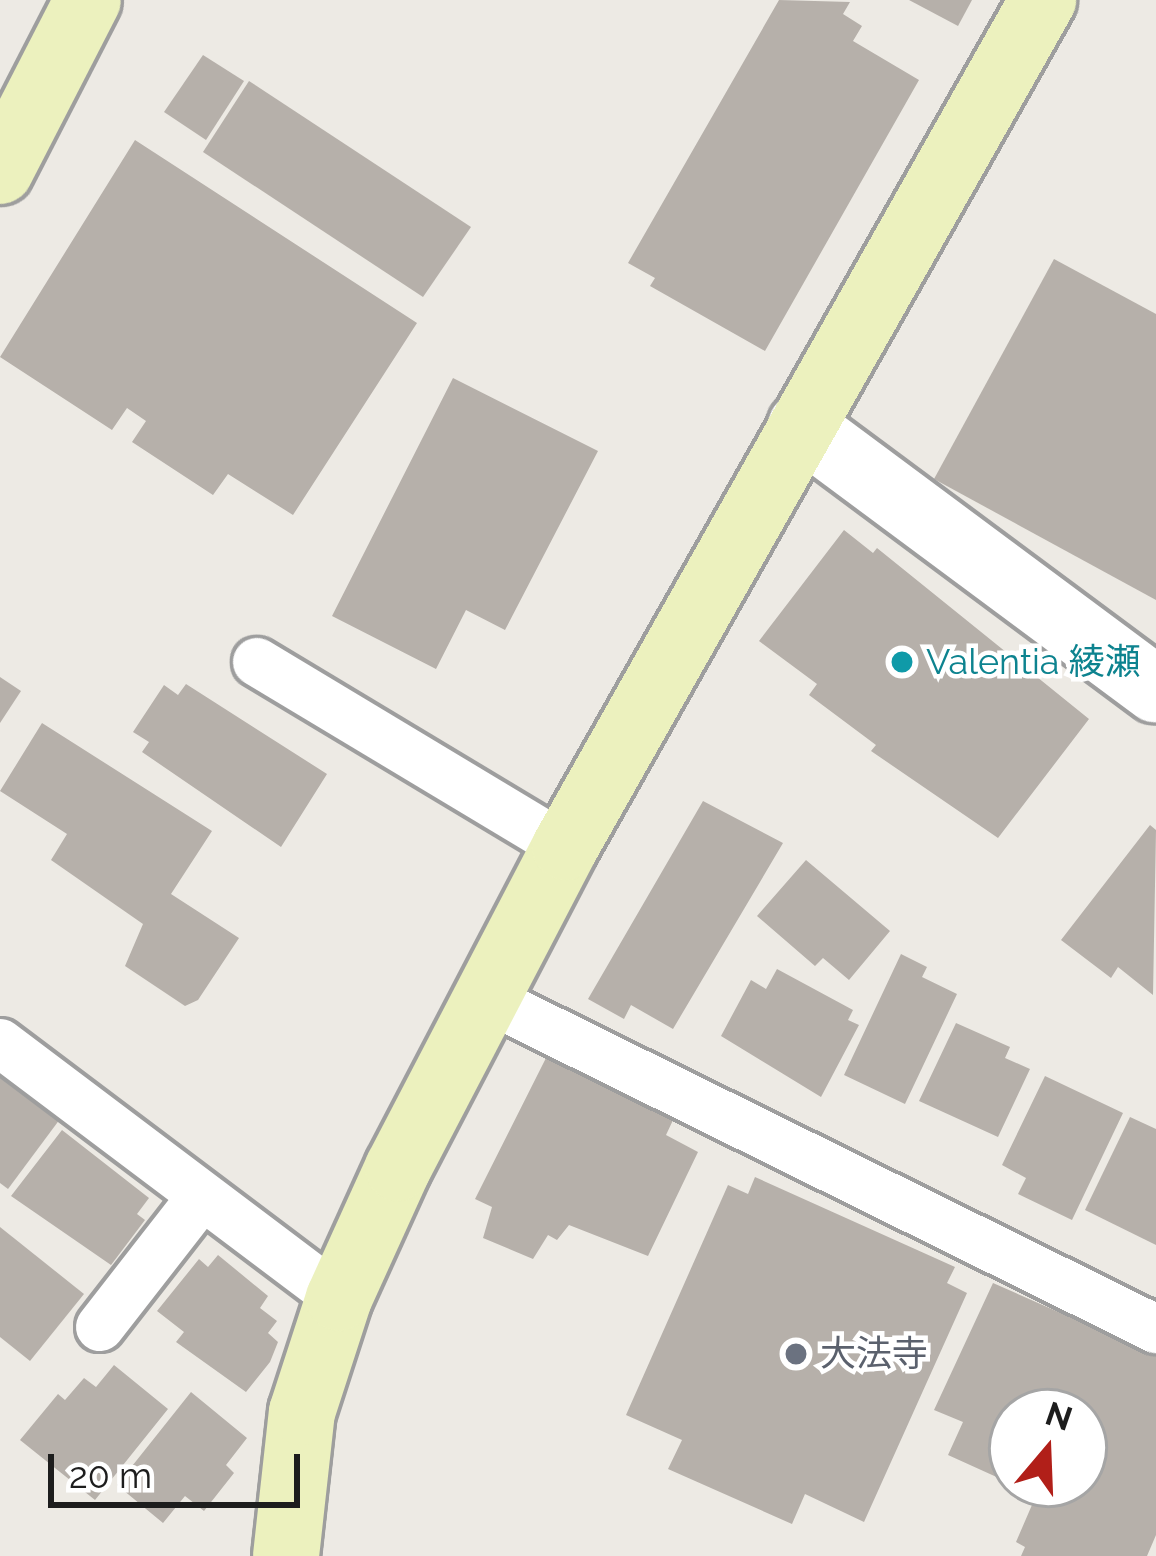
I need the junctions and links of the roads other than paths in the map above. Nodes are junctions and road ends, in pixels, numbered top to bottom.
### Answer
1 (88, 0) edge
2 (1043, 0) edge
3 (0, 171) edge
4 (801, 426) junction
5 (257, 662) dead end
6 (1156, 690) edge
7 (565, 847) junction
8 (484, 997) junction
9 (0, 1043) edge
10 (199, 1200) junction
11 (339, 1298) junction
12 (100, 1327) dead end
13 (1156, 1329) edge
14 (286, 1556) edge

1 - 3 street
2 - 4 street
4 - 6 street
4 - 7 street
5 - 7 lane
7 - 8 street
8 - 11 street
8 - 13 lane
9 - 10 lane
10 - 11 lane
10 - 12 lane
11 - 14 street

